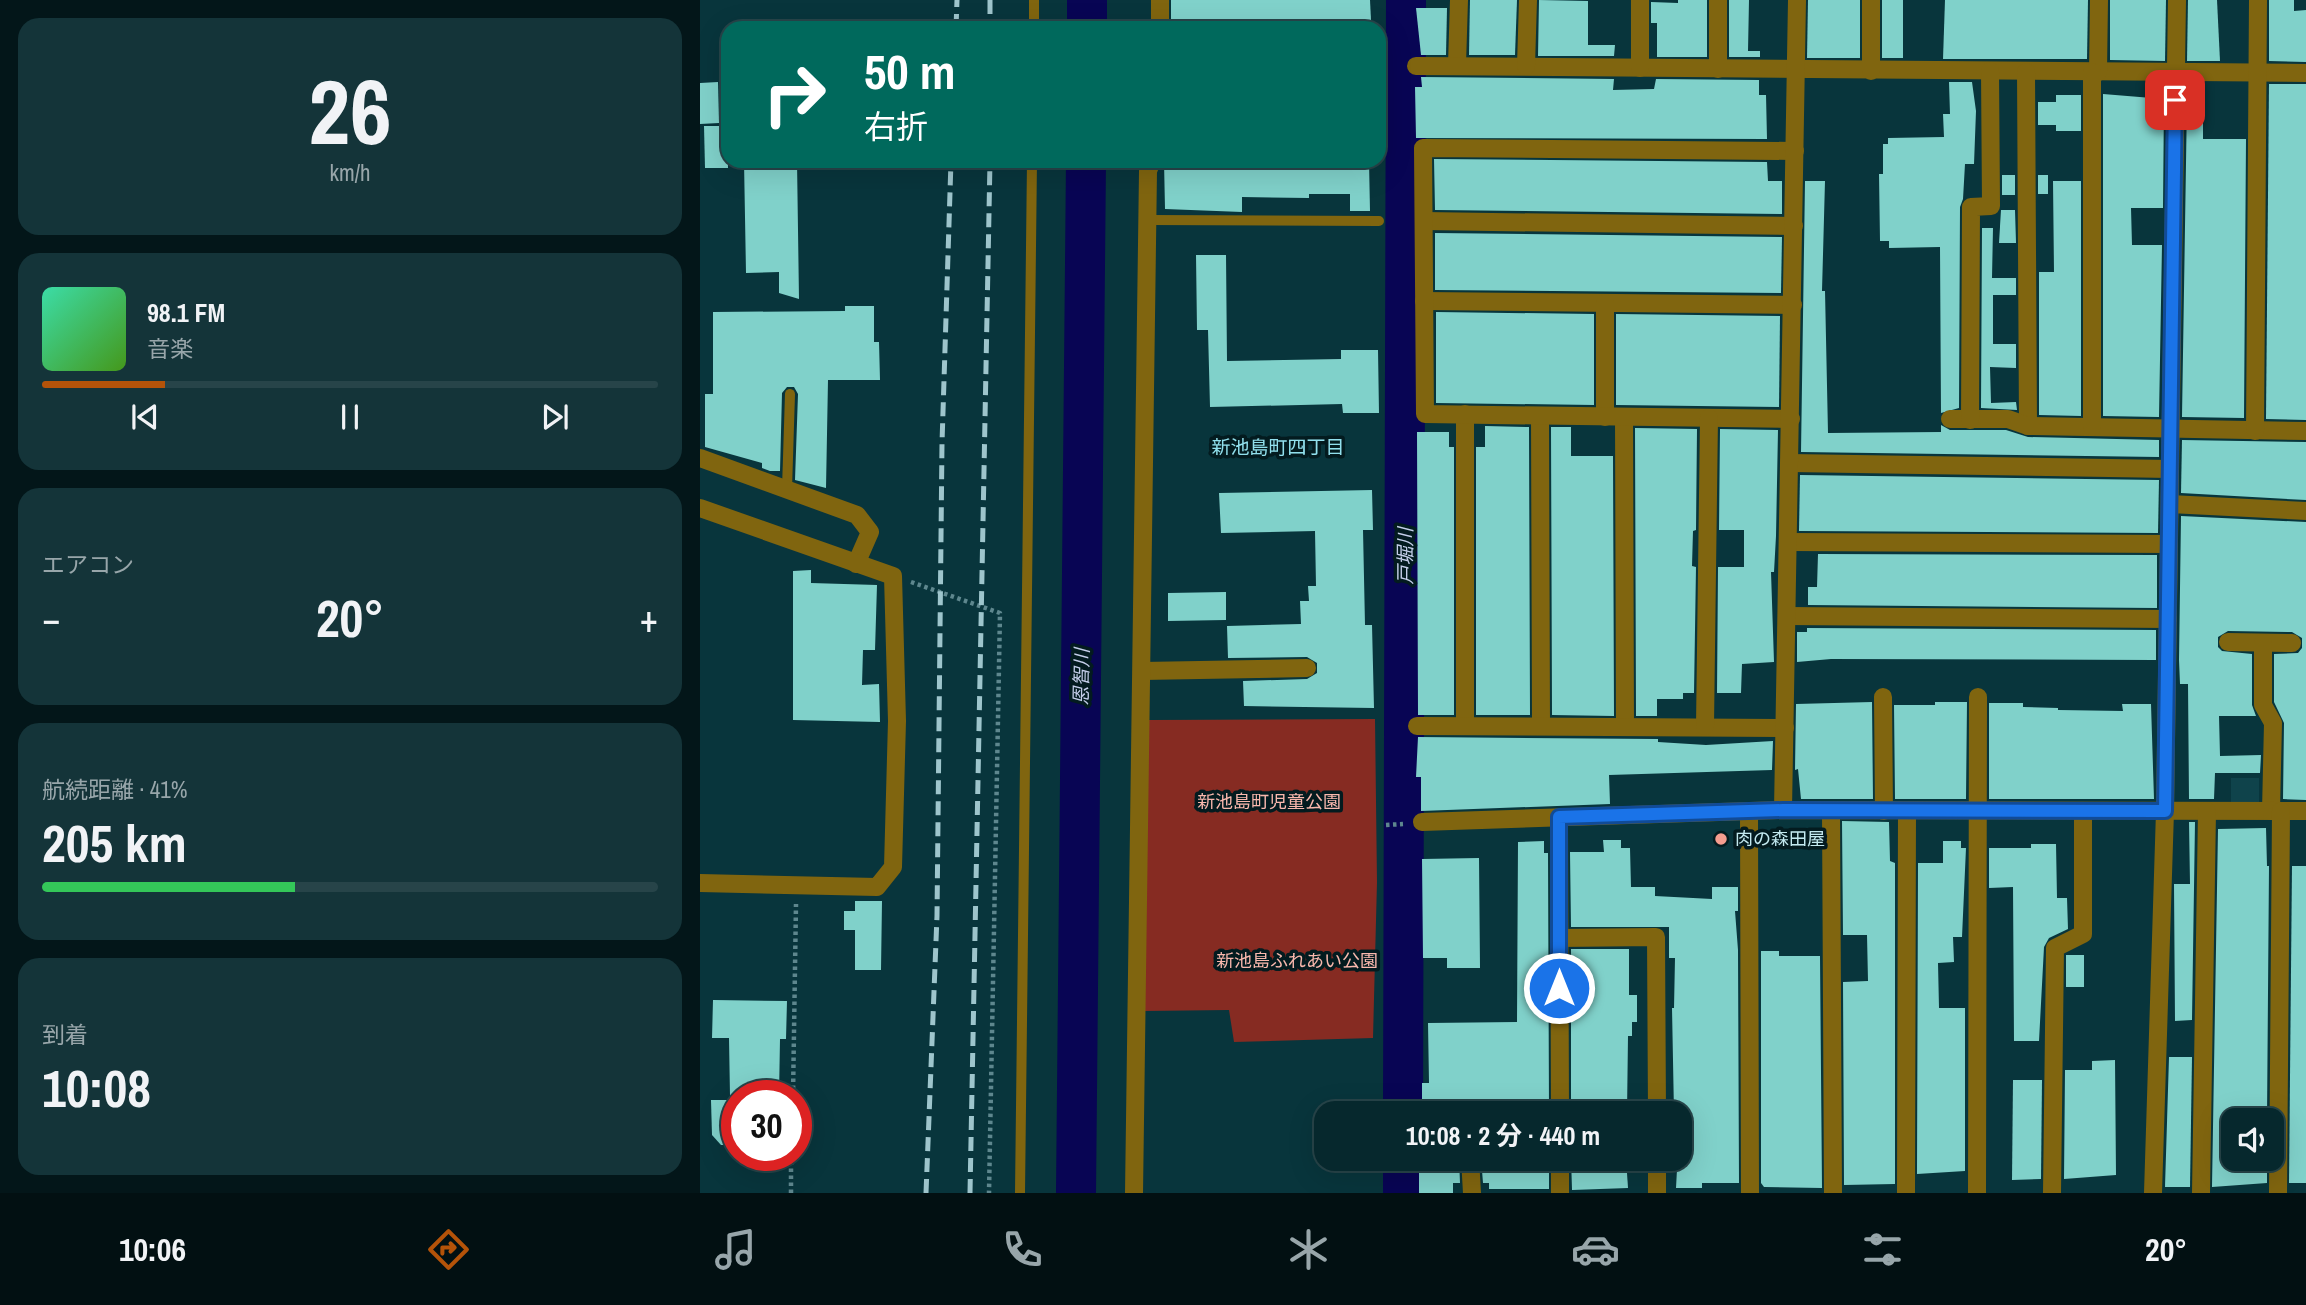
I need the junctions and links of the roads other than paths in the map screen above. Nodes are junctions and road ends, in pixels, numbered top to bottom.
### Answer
1 (1034, 0) edge
2 (1160, 0) edge
3 (1459, 0) edge
4 (1528, 0) edge
5 (1640, 0) edge
6 (1718, 0) edge
7 (1797, 0) edge
8 (1871, 0) edge
9 (2099, 0) edge
10 (2177, 0) edge
11 (2258, 0) edge
12 (1034, 21) edge
13 (1160, 21) edge
14 (1457, 65) junction
15 (1416, 66) dead end
16 (1526, 66) junction
17 (1640, 68) junction
18 (1718, 69) junction
19 (1797, 70) junction
20 (1871, 71) junction
21 (1990, 71) junction
22 (2026, 72) junction
23 (2095, 72) junction
24 (2176, 72) junction
25 (2258, 72) junction
26 (2306, 72) edge
27 (1795, 151) junction
28 (1032, 168) edge
29 (1149, 168) edge
30 (1148, 220) junction
31 (1379, 221) dead end
32 (1424, 221) junction
33 (1794, 226) junction
34 (1424, 301) junction
35 (1605, 303) junction
36 (1793, 305) junction
37 (790, 394) dead end
38 (1465, 414) junction
39 (1540, 416) junction
40 (1605, 417) junction
41 (1624, 417) junction
42 (1709, 418) junction
43 (1791, 419) junction
44 (1950, 419) dead end
45 (1970, 420) junction
46 (2028, 426) junction
47 (2092, 427) junction
48 (2171, 429) junction
49 (2255, 431) junction
50 (2306, 431) edge
51 (700, 458) edge
52 (1790, 463) junction
53 (2170, 469) junction
54 (787, 489) junction
55 (2170, 504) junction
56 (700, 508) edge
57 (2306, 512) edge
58 (1789, 542) junction
59 (2169, 544) junction
60 (856, 564) junction
61 (1787, 616) junction
62 (2168, 619) junction
63 (2228, 642) dead end
64 (2263, 643) junction
65 (2292, 643) dead end
66 (1307, 668) dead end
67 (1142, 671) junction
68 (1883, 697) dead end
69 (1978, 697) dead end
70 (1417, 726) dead end
71 (1465, 726) junction
72 (1541, 726) junction
73 (1625, 726) junction
74 (1704, 726) junction
75 (1785, 728) junction
76 (1783, 810) junction
77 (1907, 810) junction
78 (1978, 810) junction
79 (1831, 811) junction
80 (1884, 811) junction
81 (2083, 811) junction
82 (2165, 811) junction
83 (2207, 811) junction
84 (2276, 811) junction
85 (2306, 811) edge
86 (1749, 812) junction
87 (1559, 817) junction
88 (1422, 822) dead end
89 (700, 883) edge
90 (1559, 938) junction
91 (1560, 1101) edge
92 (1657, 1101) edge
93 (1471, 1171) edge
94 (1560, 1171) edge
95 (1657, 1171) edge
96 (1020, 1193) edge
97 (1134, 1193) edge
98 (1472, 1193) edge
99 (1560, 1193) edge
100 (1657, 1193) edge
101 (1750, 1193) edge
102 (1833, 1193) edge
103 (1906, 1193) edge
104 (1977, 1193) edge
105 (2052, 1193) edge
106 (2153, 1193) edge
107 (2201, 1193) edge
108 (2278, 1193) edge

1 - 12 lane
2 - 13 street
3 - 14 street
4 - 16 street
5 - 17 street
6 - 18 street
7 - 19 street
8 - 20 street
9 - 23 street
10 - 24 street
11 - 25 street
14 - 15 street
14 - 16 street
16 - 17 street
17 - 18 street
18 - 19 street
19 - 20 street
19 - 27 street
20 - 21 street
21 - 22 street
21 - 45 street
22 - 23 street
22 - 46 street
23 - 24 street
23 - 47 street
24 - 25 street
24 - 48 street
25 - 26 street
25 - 49 street
27 - 32 street
27 - 33 street
28 - 96 lane
29 - 30 street
30 - 31 lane
30 - 67 street
32 - 33 street
32 - 34 street
33 - 36 street
34 - 35 street
34 - 38 street
35 - 36 street
35 - 40 street
36 - 43 street
37 - 54 lane
38 - 39 street
38 - 71 street
39 - 40 street
39 - 72 street
40 - 41 street
41 - 42 street
41 - 73 street
42 - 43 street
42 - 74 street
43 - 52 street
44 - 45 street
45 - 46 street
46 - 47 street
47 - 48 street
48 - 49 street
48 - 53 street
49 - 50 street
51 - 54 street
52 - 53 street
52 - 58 street
53 - 55 street
54 - 60 street
55 - 57 street
55 - 59 street
56 - 60 street
58 - 59 street
58 - 61 street
59 - 62 street
60 - 89 street
61 - 62 street
61 - 75 street
62 - 82 street
63 - 64 street
64 - 65 street
64 - 84 street
66 - 67 street
67 - 97 street
68 - 80 street
69 - 78 street
70 - 71 street
71 - 72 street
72 - 73 street
73 - 74 street
74 - 75 street
75 - 76 street
76 - 79 street
76 - 86 street
77 - 78 street
77 - 80 street
77 - 103 street
78 - 81 street
78 - 104 street
79 - 80 street
79 - 102 street
81 - 82 street
81 - 105 street
82 - 83 street
82 - 106 street
83 - 84 street
83 - 107 street
84 - 85 street
84 - 108 street
86 - 87 street
86 - 101 street
87 - 88 street
87 - 90 street
90 - 91 street
90 - 92 street
93 - 98 street
94 - 99 street
95 - 100 street

